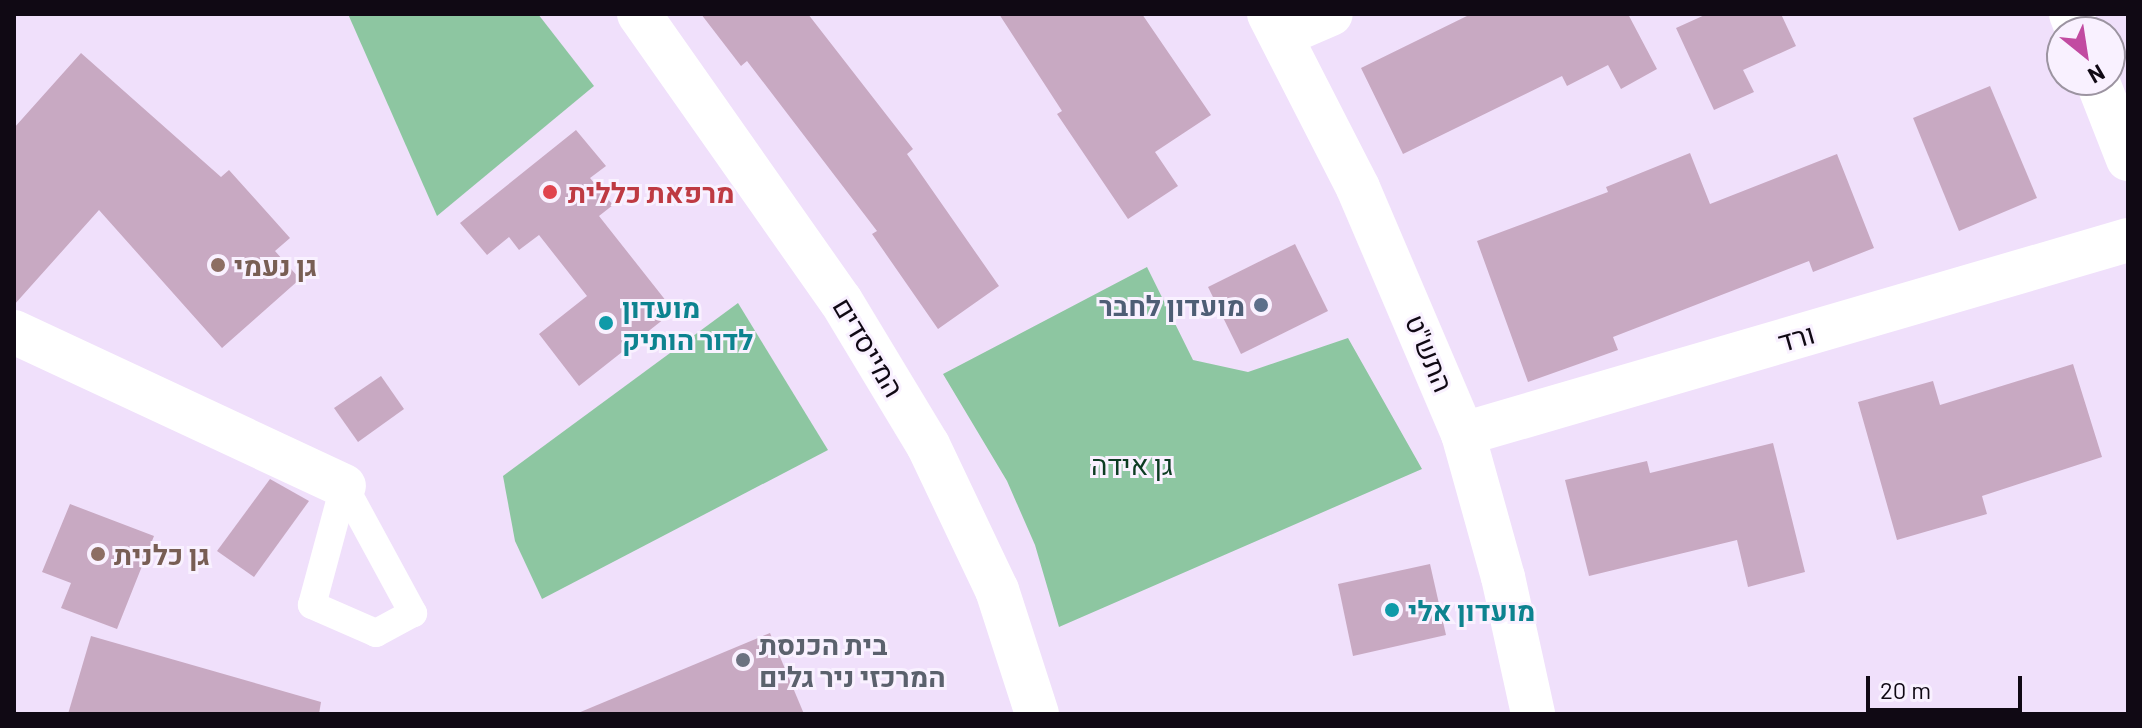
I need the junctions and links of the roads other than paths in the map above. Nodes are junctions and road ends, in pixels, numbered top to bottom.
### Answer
1 (639, 14) edge
2 (1331, 14) edge
3 (1276, 25) edge
4 (2103, 96) edge
5 (2128, 159) edge
6 (2128, 240) edge
7 (14, 332) edge
8 (1463, 434) junction
9 (344, 486) junction
10 (1037, 714) edge
11 (1533, 714) edge

1 - 10 street, המייסדים
2 - 3 street
3 - 8 street, התש"ט
4 - 5 street
6 - 8 street, ורד
7 - 9 street
8 - 11 street, התש"ט
9 - 9 lane

